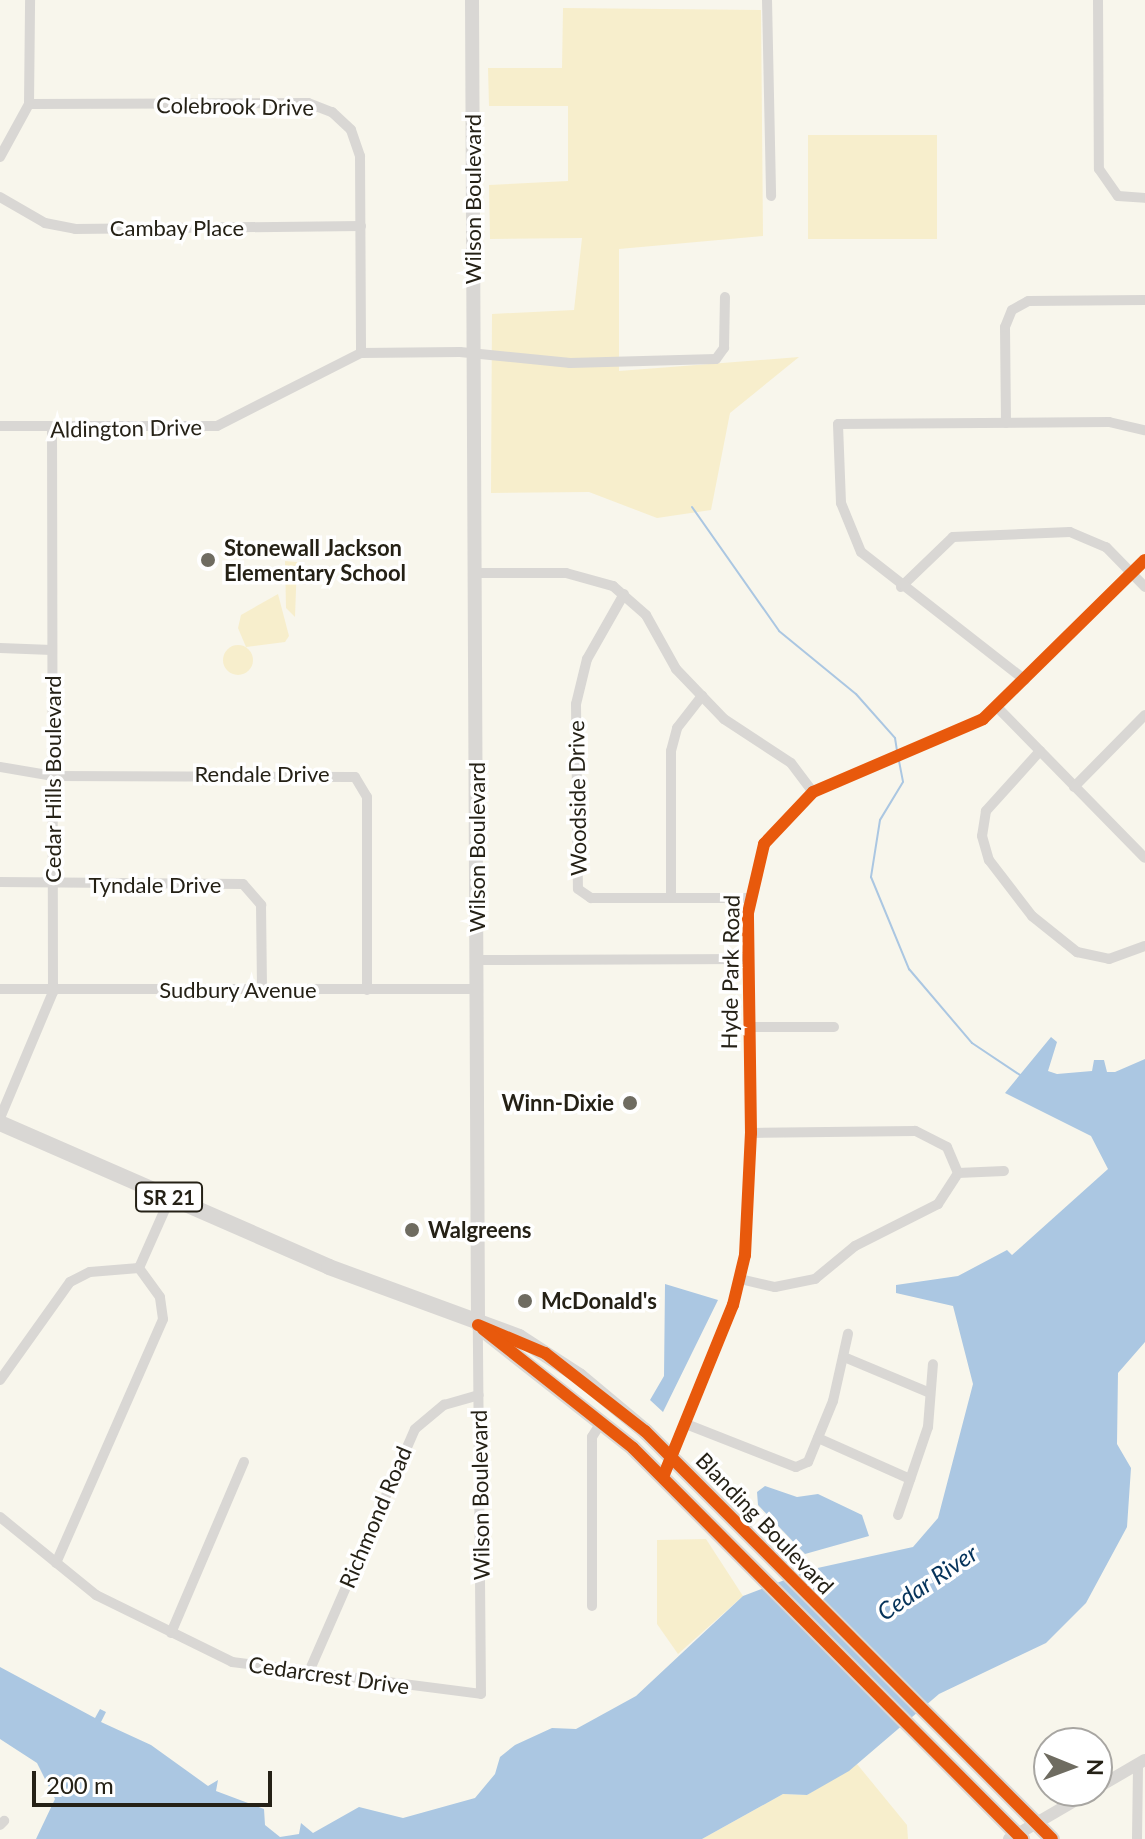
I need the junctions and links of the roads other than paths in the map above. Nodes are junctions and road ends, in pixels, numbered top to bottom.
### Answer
1 (30, 0) edge
2 (472, 0) edge
3 (767, 0) edge
4 (1098, 0) edge
5 (29, 104) junction
6 (0, 157) edge
7 (771, 196) dead end
8 (0, 197) edge
9 (1145, 198) edge
10 (361, 226) junction
11 (725, 297) dead end
12 (1145, 300) edge
13 (361, 353) junction
14 (474, 354) junction
15 (1006, 423) junction
16 (0, 426) edge
17 (52, 429) junction
18 (1145, 430) edge
19 (1145, 560) edge
20 (475, 573) junction
21 (1132, 574) junction
22 (901, 587) junction
23 (1145, 587) edge
24 (624, 594) junction
25 (0, 648) edge
26 (52, 650) junction
27 (1025, 680) junction
28 (702, 696) junction
29 (997, 707) junction
30 (1145, 715) edge
31 (1040, 751) junction
32 (0, 767) edge
33 (53, 776) junction
34 (1074, 787) junction
35 (813, 792) junction
36 (1145, 858) edge
37 (0, 882) edge
38 (53, 885) junction
39 (671, 897) junction
40 (749, 898) junction
41 (1145, 946) edge
42 (748, 959) junction
43 (477, 960) junction
44 (0, 989) edge
45 (477, 989) junction
46 (262, 990) junction
47 (367, 990) junction
48 (53, 992) junction
49 (749, 1027) junction
50 (834, 1027) dead end
51 (0, 1120) edge
52 (751, 1133) junction
53 (1004, 1171) dead end
54 (958, 1173) junction
55 (170, 1198) junction
56 (139, 1268) junction
57 (740, 1279) junction
58 (478, 1325) junction
59 (848, 1334) dead end
60 (844, 1357) junction
61 (933, 1364) dead end
62 (0, 1380) edge
63 (930, 1393) junction
64 (479, 1395) junction
65 (602, 1421) junction
66 (686, 1424) junction
67 (818, 1438) junction
68 (672, 1457) junction
69 (244, 1462) dead end
70 (663, 1477) junction
71 (910, 1479) junction
72 (898, 1515) dead end
73 (0, 1517) edge
74 (56, 1563) junction
75 (592, 1606) dead end
76 (171, 1633) junction
77 (308, 1674) junction
78 (481, 1694) joint
79 (1142, 1763) edge
80 (1034, 1823) junction
81 (1016, 1837) edge
82 (1052, 1839) edge
83 (1137, 1839) edge

1 - 5 street
2 - 14 main road, Wilson Boulevard
3 - 7 street
4 - 9 street
5 - 6 street
5 - 10 street, Colebrook Drive
8 - 10 street, Cambay Place
10 - 13 street, Colebrook Drive
11 - 14 street, Aldington Drive
12 - 15 street
13 - 14 street, Aldington Drive
13 - 17 street, Aldington Drive
14 - 20 main road, Wilson Boulevard
15 - 18 street
15 - 22 street
16 - 17 street, Aldington Drive
17 - 26 street, Cedar Hills Boulevard
19 - 21 street, Hyde Park Road
20 - 24 street
20 - 43 main road, Wilson Boulevard
21 - 22 street
21 - 23 street
21 - 27 street, Hyde Park Road
22 - 27 street
24 - 28 street
24 - 39 street, Woodside Drive
25 - 26 street
26 - 33 street, Cedar Hills Boulevard
27 - 29 street, Hyde Park Road
28 - 35 street
28 - 39 street
29 - 31 street
29 - 35 street, Hyde Park Road
30 - 34 street
31 - 34 street
31 - 41 street
32 - 33 street, Rendale Drive
33 - 38 street, Cedar Hills Boulevard
33 - 47 street, Rendale Drive
34 - 36 street
35 - 40 street, Hyde Park Road
37 - 38 street, Tyndale Drive
38 - 46 street, Tyndale Drive
38 - 48 street, Cedar Hills Boulevard
39 - 40 street, Woodside Drive
40 - 42 street, Hyde Park Road
42 - 43 street
42 - 49 street, Hyde Park Road
43 - 45 main road, Wilson Boulevard
44 - 48 street, Sudbury Avenue
45 - 47 street, Sudbury Avenue
45 - 58 main road, Wilson Boulevard
46 - 47 street, Sudbury Avenue
46 - 48 street, Sudbury Avenue
48 - 51 street, Cedar Hills Boulevard
49 - 50 street
49 - 52 street, Hyde Park Road
51 - 55 main road, Blanding Boulevard / SR 21
52 - 54 street
52 - 57 street, Hyde Park Road
53 - 54 street
54 - 57 street
55 - 56 street
55 - 58 main road, Blanding Boulevard / SR 21
56 - 62 street
56 - 74 street
57 - 66 street, Hyde Park Road
58 - 64 street, Wilson Boulevard
58 - 65 main road, Blanding Boulevard / SR 21
58 - 68 main road, Blanding Boulevard / SR 21
59 - 60 street
60 - 63 street
60 - 67 street
61 - 63 street
63 - 71 street
64 - 77 street, Richmond Road
64 - 78 street, Wilson Boulevard
65 - 70 main road, Blanding Boulevard / SR 21
65 - 75 street
66 - 67 street
66 - 68 street, Hyde Park Road
67 - 71 street
68 - 70 street, Hyde Park Road
68 - 80 main road, Blanding Boulevard / SR 21
69 - 76 street
70 - 81 main road, Blanding Boulevard / SR 21
71 - 72 street
73 - 74 street, Cedarcrest Drive
74 - 76 street, Cedarcrest Drive
76 - 77 street, Cedarcrest Drive
77 - 78 street, Cedarcrest Drive
79 - 80 street
79 - 83 street
80 - 81 street
80 - 82 main road, Blanding Boulevard / SR 21

